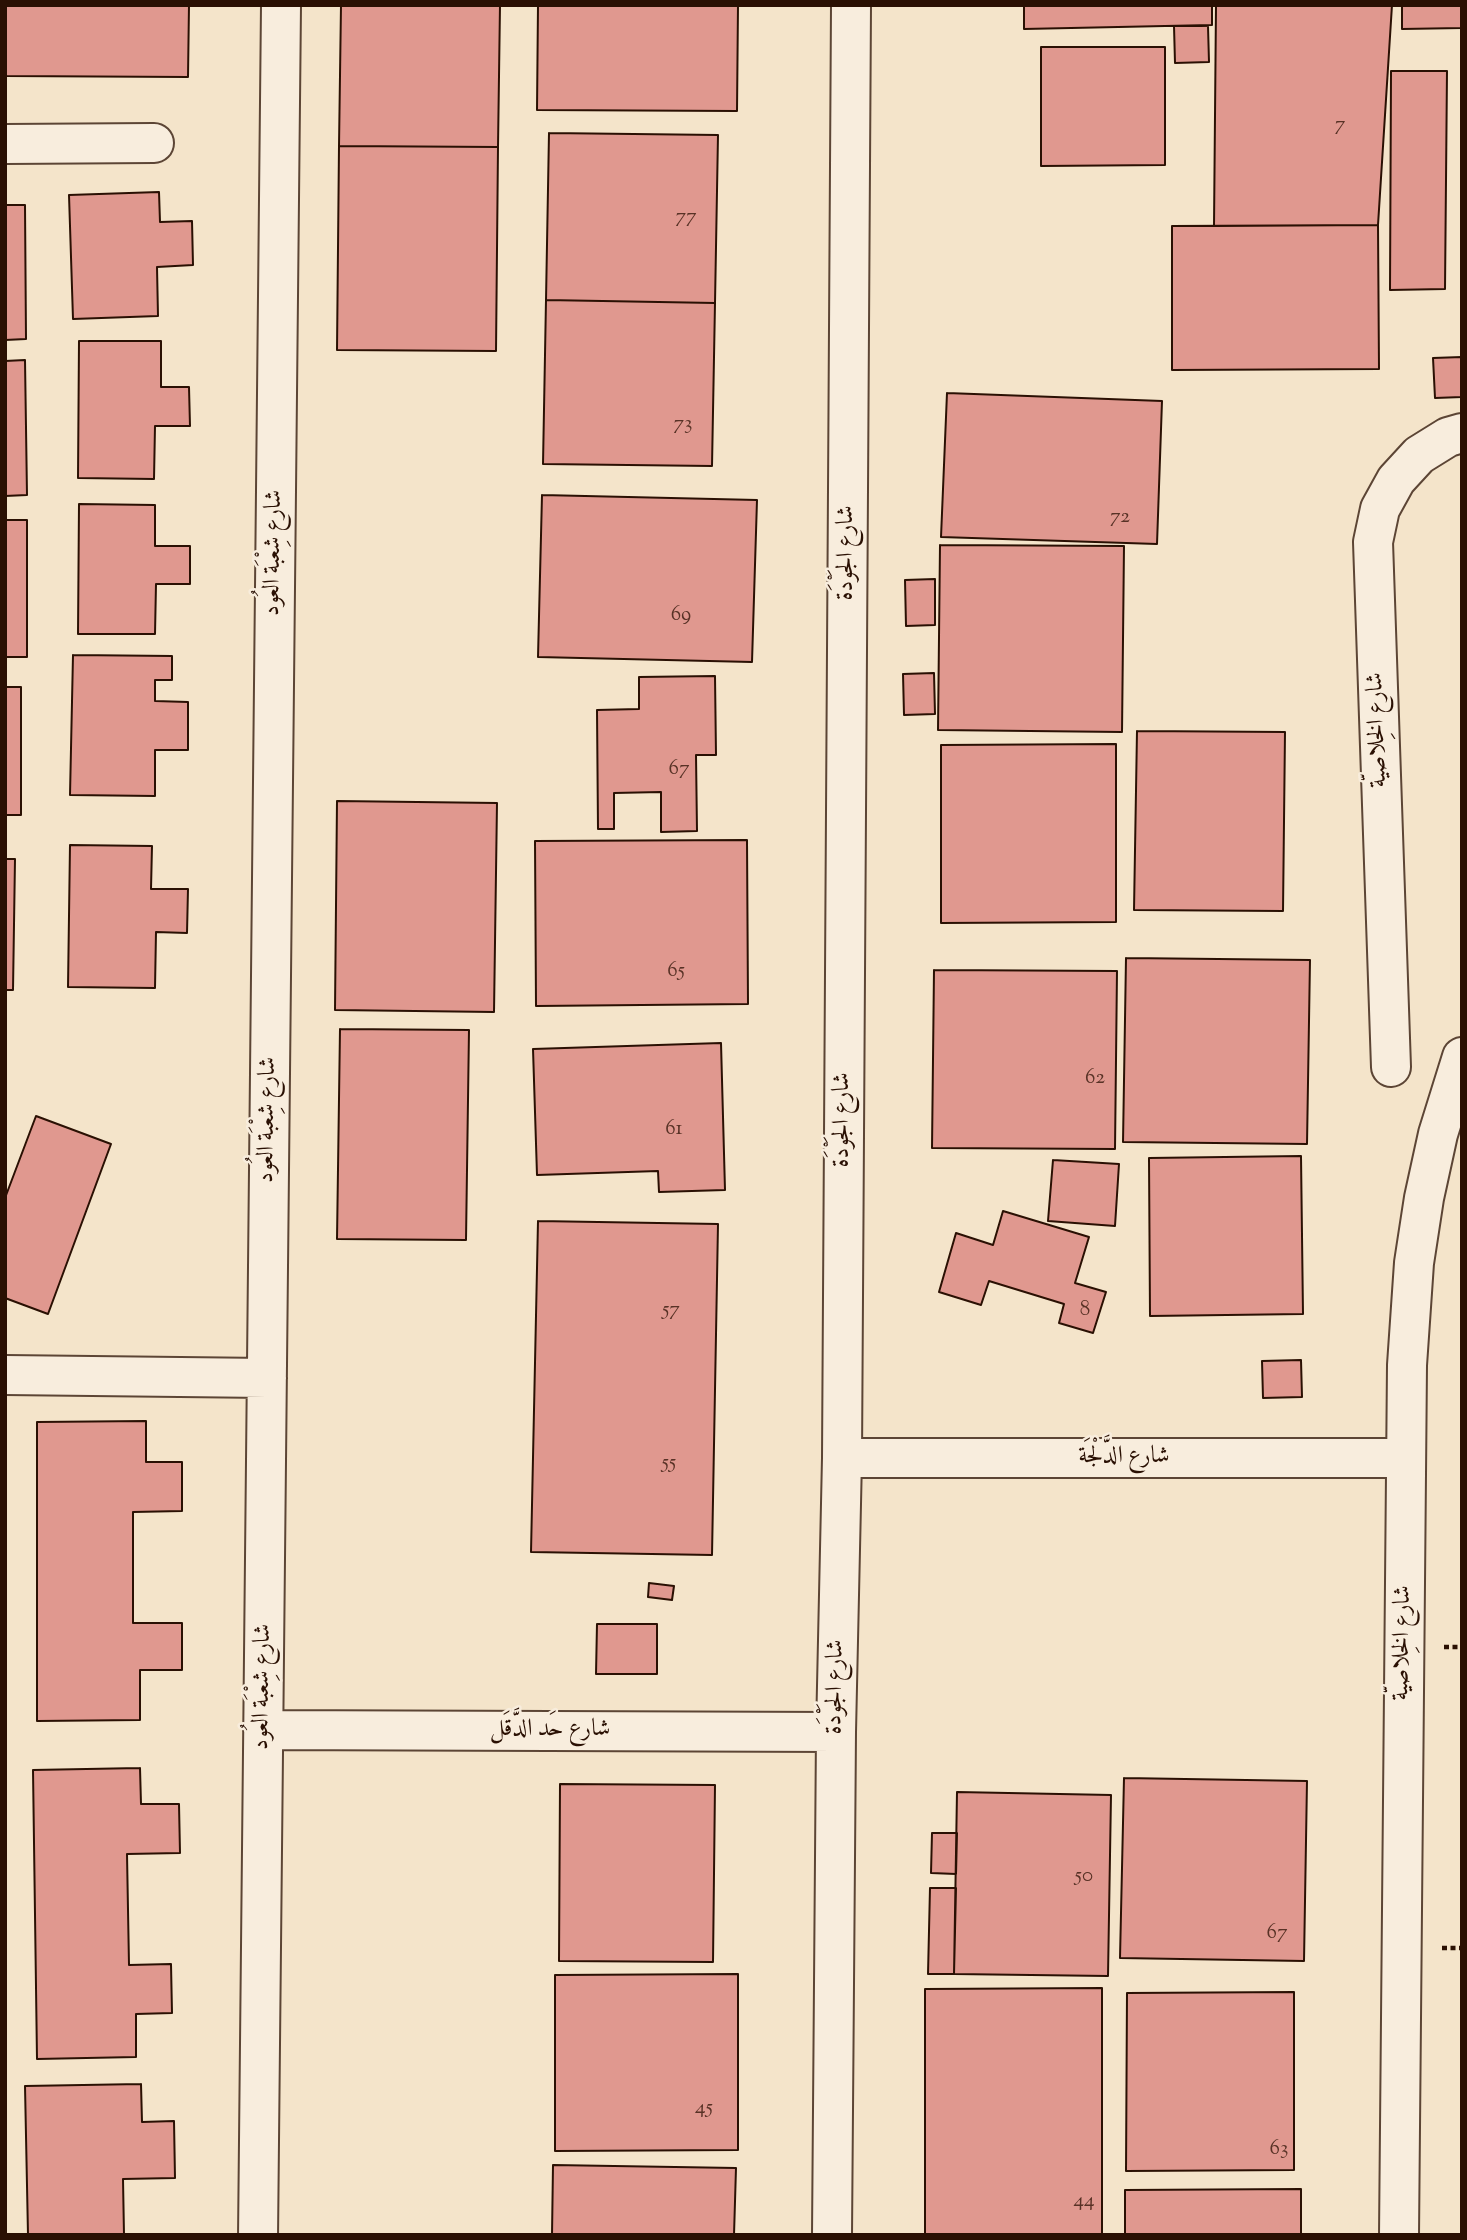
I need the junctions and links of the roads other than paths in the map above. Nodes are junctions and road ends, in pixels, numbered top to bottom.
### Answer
1 (281, 5) edge
2 (851, 5) edge
3 (154, 143) dead end
4 (5, 144) edge
5 (1462, 433) edge
6 (1462, 1057) edge
7 (1391, 1067) dead end
8 (5, 1375) edge
9 (267, 1378) junction
10 (842, 1458) junction
11 (1406, 1458) junction
12 (263, 1730) junction
13 (836, 1732) junction
14 (258, 2235) edge
15 (832, 2235) edge
16 (1399, 2235) edge

1 - 9 street, شارع شِعْبَة العُود
2 - 10 street, شارع الجَوْدَة
3 - 4 street
5 - 7 street, شارع الخِلاصيّة
6 - 11 street, شارع الخِلاصيّة
8 - 9 street
9 - 12 street, شارع شِعْبَة العُود
10 - 11 street, شارع الدَّلْجَة
10 - 13 street, شارع الجَوْدَة
11 - 16 street, شارع الخِلاصيّة
12 - 13 street, شارع حَد الدَّقَل
12 - 14 street, شارع شِعْبَة العُود
13 - 15 street, شارع الجَوْدَة

